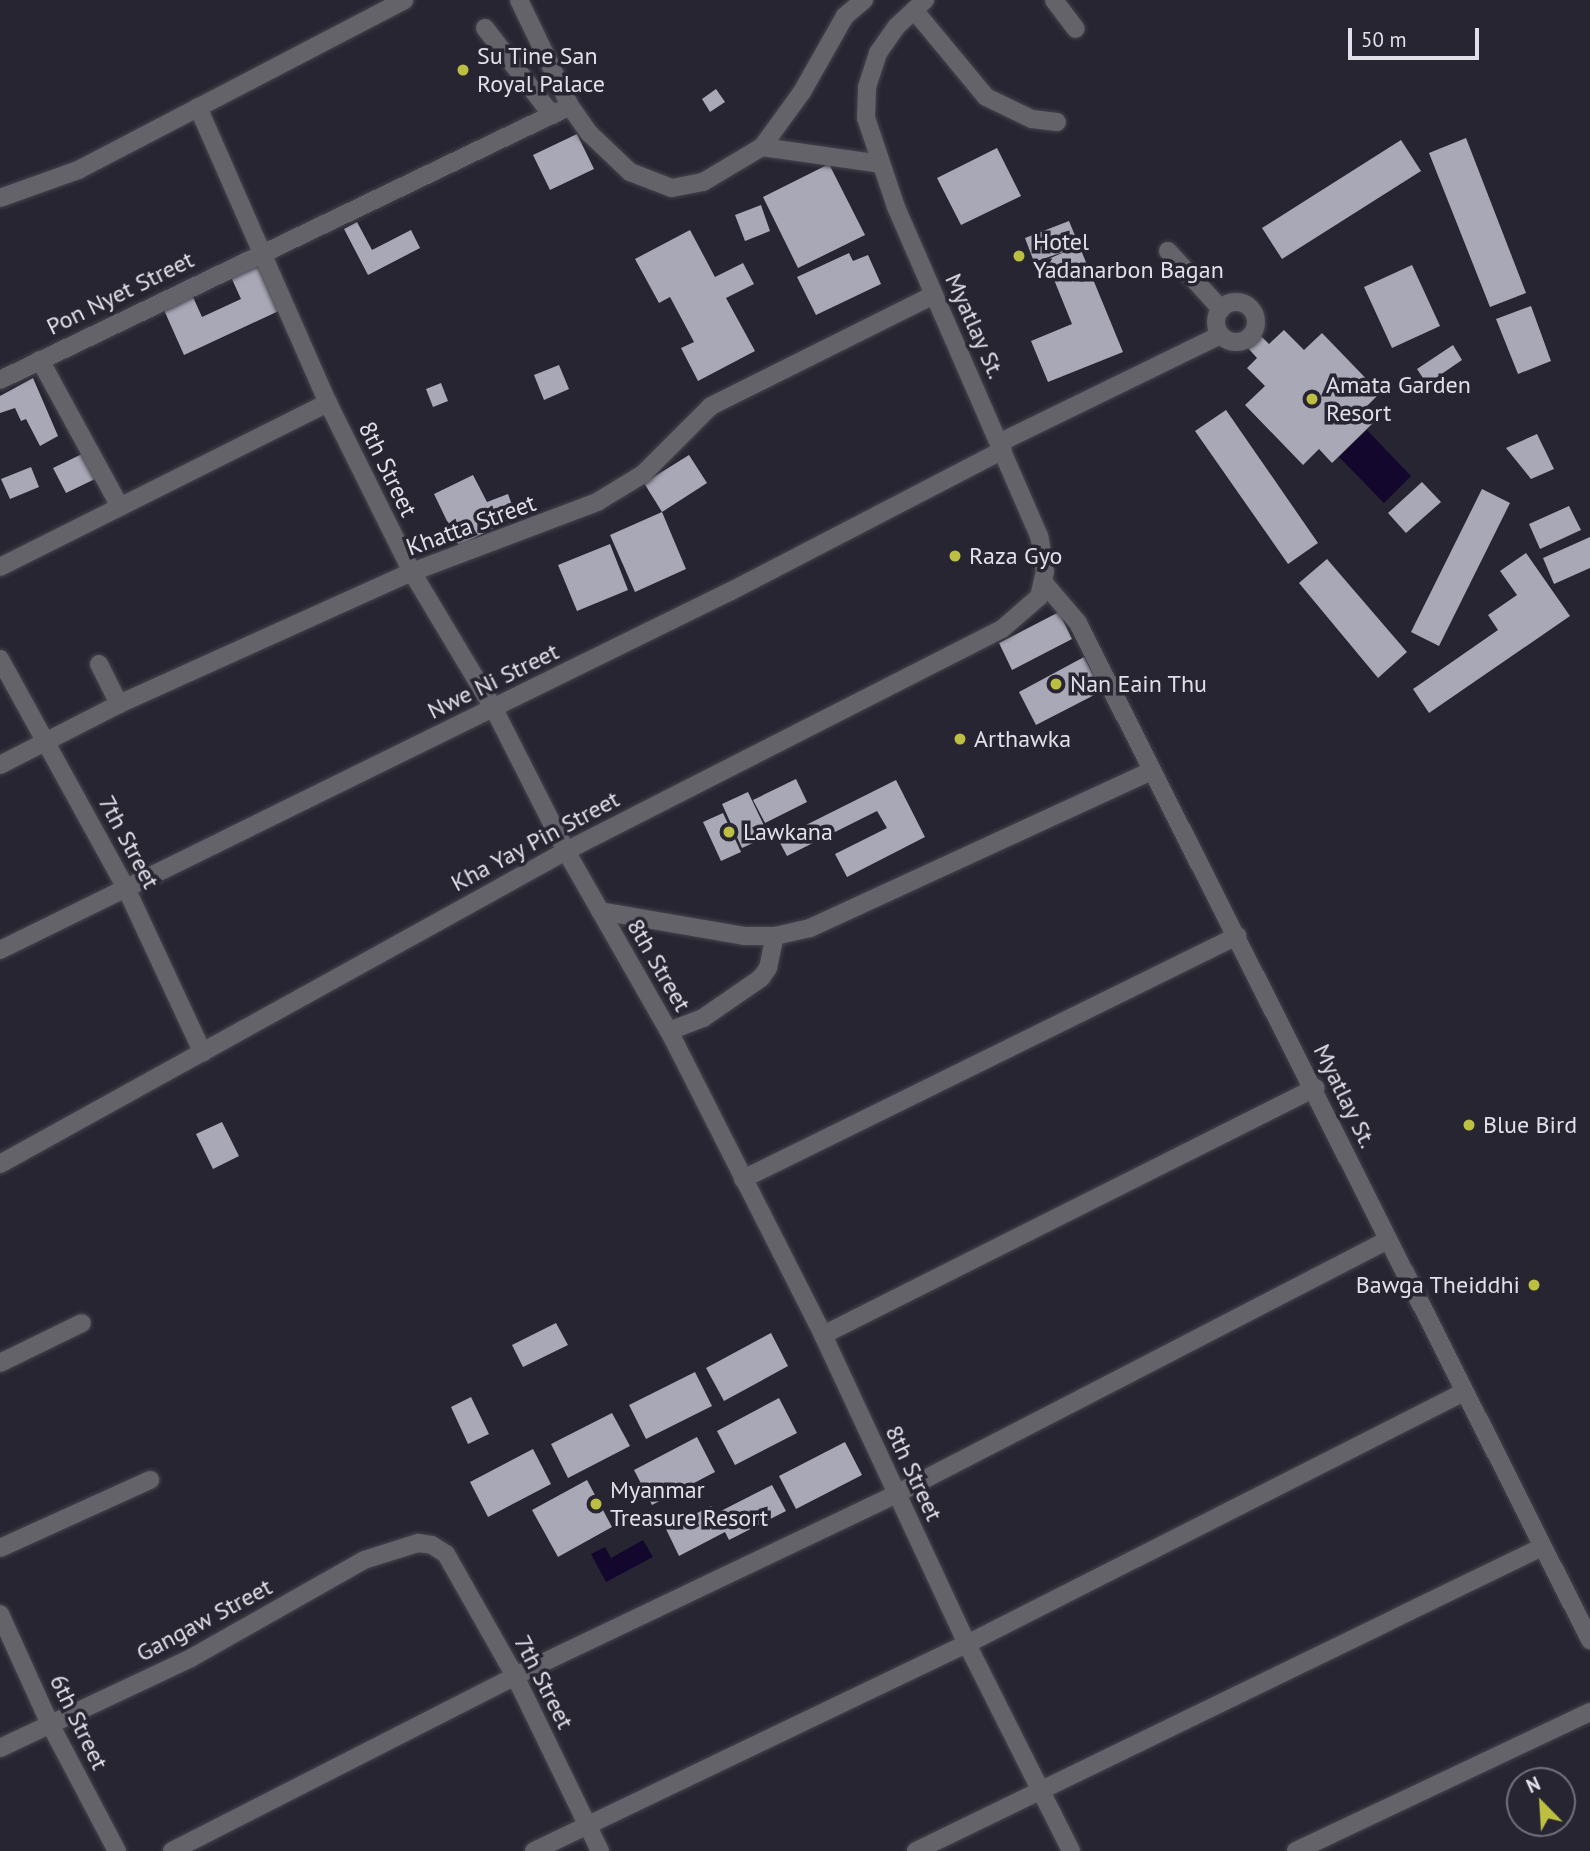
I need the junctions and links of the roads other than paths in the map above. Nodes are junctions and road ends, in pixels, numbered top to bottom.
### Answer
1 (404, 0) edge
2 (519, 0) edge
3 (1054, 0) edge
4 (860, 1) edge
5 (919, 5) edge
6 (485, 28) dead end
7 (1076, 29) dead end
8 (570, 106) junction
9 (198, 107) junction
10 (552, 115) junction
11 (1057, 122) dead end
12 (762, 147) junction
13 (881, 164) junction
14 (0, 198) edge
15 (263, 251) junction
16 (1168, 251) dead end
17 (934, 295) junction
18 (1221, 309) junction
19 (1220, 335) junction
20 (40, 360) junction
21 (0, 380) edge
22 (328, 403) junction
23 (1002, 446) junction
24 (120, 507) junction
25 (0, 567) edge
26 (412, 572) junction
27 (1044, 583) junction
28 (0, 659) edge
29 (99, 664) dead end
30 (119, 704) junction
31 (494, 709) junction
32 (48, 742) junction
33 (0, 765) edge
34 (1151, 771) junction
35 (566, 851) junction
36 (125, 886) junction
37 (600, 911) junction
38 (775, 936) junction
39 (1237, 936) junction
40 (0, 950) edge
41 (668, 1031) junction
42 (203, 1053) junction
43 (1315, 1088) junction
44 (0, 1164) edge
45 (743, 1180) junction
46 (1388, 1240) junction
47 (82, 1323) dead end
48 (823, 1335) junction
49 (0, 1363) edge
50 (1462, 1393) junction
51 (150, 1480) dead end
52 (897, 1494) junction
53 (432, 1545) joint
54 (1542, 1547) junction
55 (0, 1548) edge
56 (0, 1614) edge
57 (1590, 1640) edge
58 (967, 1644) junction
59 (515, 1676) junction
60 (1590, 1712) edge
61 (50, 1724) junction
62 (0, 1748) edge
63 (1040, 1793) junction
64 (589, 1824) junction
65 (117, 1851) edge
66 (172, 1851) edge
67 (534, 1851) edge
68 (600, 1851) edge
69 (915, 1851) edge
70 (1071, 1851) edge
71 (1296, 1851) edge

1 - 9 street
2 - 8 street
3 - 7 street
4 - 12 street
5 - 11 street
5 - 13 street, Myatlay St.
6 - 10 street
8 - 10 street, Pon Nyet Street
8 - 12 street
9 - 14 street
9 - 15 street, 8th Street
10 - 15 street, Pon Nyet Street
12 - 13 street
13 - 17 street, Myatlay St.
15 - 20 street, Pon Nyet Street
15 - 22 street, 8th Street
16 - 18 street
17 - 23 street, Myatlay St.
17 - 26 street, Khatta Street
18 - 19 street
18 - 19 street
19 - 23 street, Nwe Ni Street
20 - 21 street, Pon Nyet Street
20 - 24 street
22 - 24 street
22 - 26 street, 8th Street
23 - 27 street, Myatlay St.
23 - 31 street, Nwe Ni Street
24 - 25 street
26 - 30 street, Khatta Street
26 - 31 street, 8th Street
27 - 34 street, Myatlay St.
27 - 35 street, Kha Yay Pin Street
28 - 32 street, 7th Street
29 - 30 street
30 - 32 street, Khatta Street
31 - 35 street, 8th Street
31 - 36 street, Nwe Ni Street
32 - 33 street, Khatta Street
32 - 36 street, 7th Street
34 - 38 street
34 - 39 street, Myatlay St.
35 - 37 street, 8th Street
35 - 42 street, Kha Yay Pin Street
36 - 40 street, Nwe Ni Street
36 - 42 street, 7th Street
37 - 38 street
37 - 41 street, 8th Street
38 - 41 street
39 - 43 street, Myatlay St.
39 - 45 street
41 - 45 street, 8th Street
42 - 44 street, Kha Yay Pin Street
43 - 46 street, Myatlay St.
43 - 48 street
45 - 48 street, 8th Street
46 - 50 street, Myatlay St.
46 - 52 street
47 - 49 street
48 - 52 street, 8th Street
50 - 54 street, Myatlay St.
50 - 58 street
51 - 55 street
52 - 58 street, 8th Street
52 - 59 street
53 - 59 street, 7th Street
53 - 61 street, Gangaw Street
54 - 57 street, Myatlay St.
54 - 63 street
56 - 61 street, 6th Street
58 - 63 street, 8th Street
58 - 64 street
59 - 64 street, 7th Street
59 - 66 street
60 - 71 street
61 - 62 street, Gangaw Street
61 - 65 street, 6th Street
63 - 69 street
63 - 70 street, 8th Street
64 - 67 street
64 - 68 street, 7th Street

